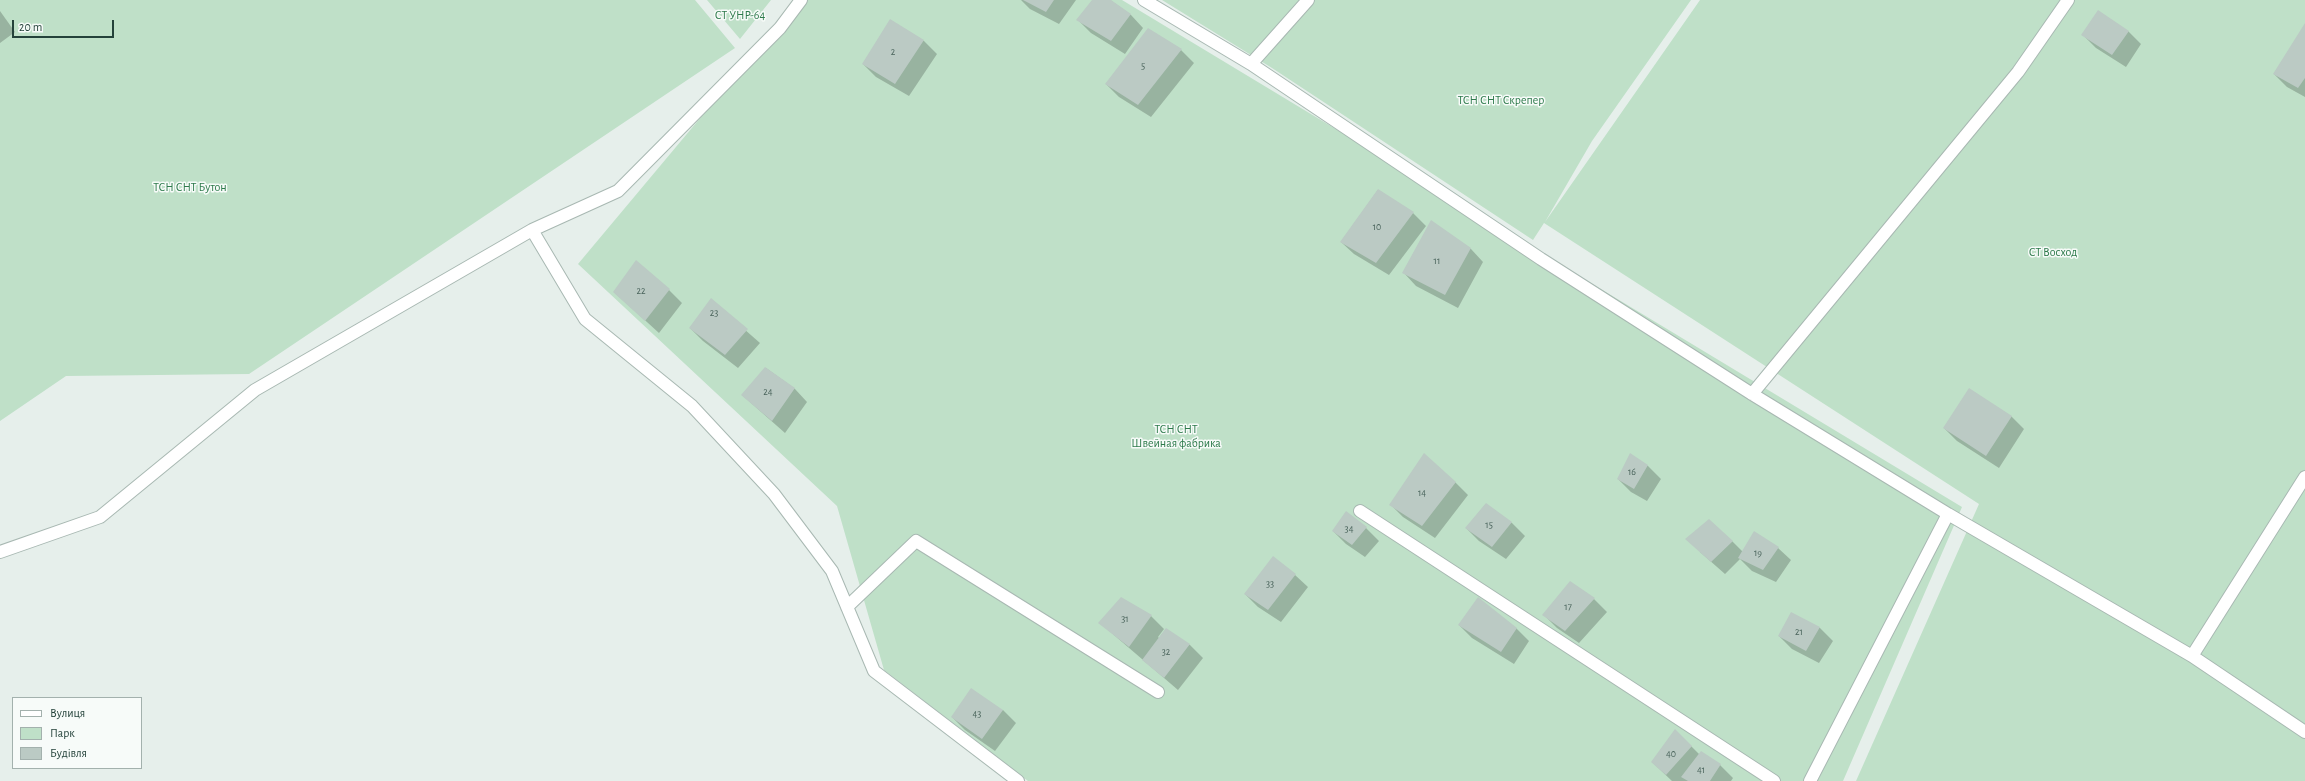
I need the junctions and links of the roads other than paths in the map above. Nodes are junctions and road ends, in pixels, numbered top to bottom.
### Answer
1 (801, 0) edge
2 (1144, 0) edge
3 (1308, 0) edge
4 (2068, 0) edge
5 (1251, 64) junction
6 (532, 230) junction
7 (1752, 394) junction
8 (2305, 477) edge
9 (1360, 511) dead end
10 (1948, 514) junction
11 (0, 552) edge
12 (847, 607) junction
13 (2192, 656) junction
14 (1158, 692) dead end
15 (2305, 732) edge
16 (1018, 781) edge
17 (1774, 781) edge
18 (1810, 781) edge

1 - 6 street
2 - 5 street
3 - 5 street
4 - 7 street
5 - 7 street
6 - 11 street
6 - 12 street
7 - 10 street
8 - 13 street
9 - 17 street
10 - 13 street
10 - 18 street
12 - 14 street
12 - 16 street
13 - 15 street

